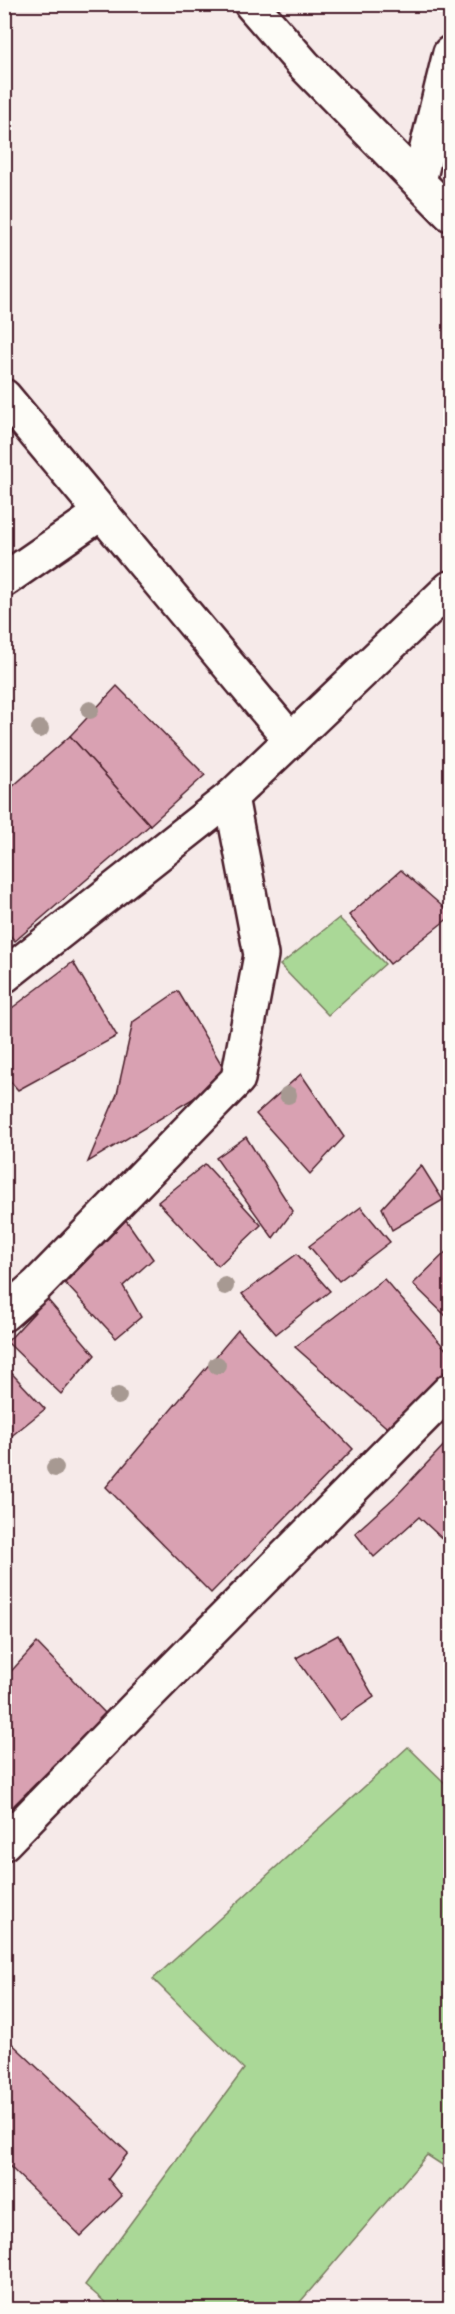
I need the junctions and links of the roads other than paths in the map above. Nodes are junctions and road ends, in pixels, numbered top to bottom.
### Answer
1 (251, 4) edge
2 (450, 53) edge
3 (419, 181) junction
4 (450, 214) edge
5 (4, 396) edge
6 (101, 513) junction
7 (4, 580) edge
8 (450, 588) edge
9 (291, 740) junction
10 (231, 796) junction
11 (4, 976) edge
12 (4, 1314) edge
13 (450, 1390) edge
14 (4, 1844) edge

1 - 3 street
2 - 3 street
3 - 4 street
5 - 6 street
6 - 7 street
6 - 9 street
8 - 9 street
9 - 10 street
10 - 11 street
10 - 12 street
13 - 14 street

